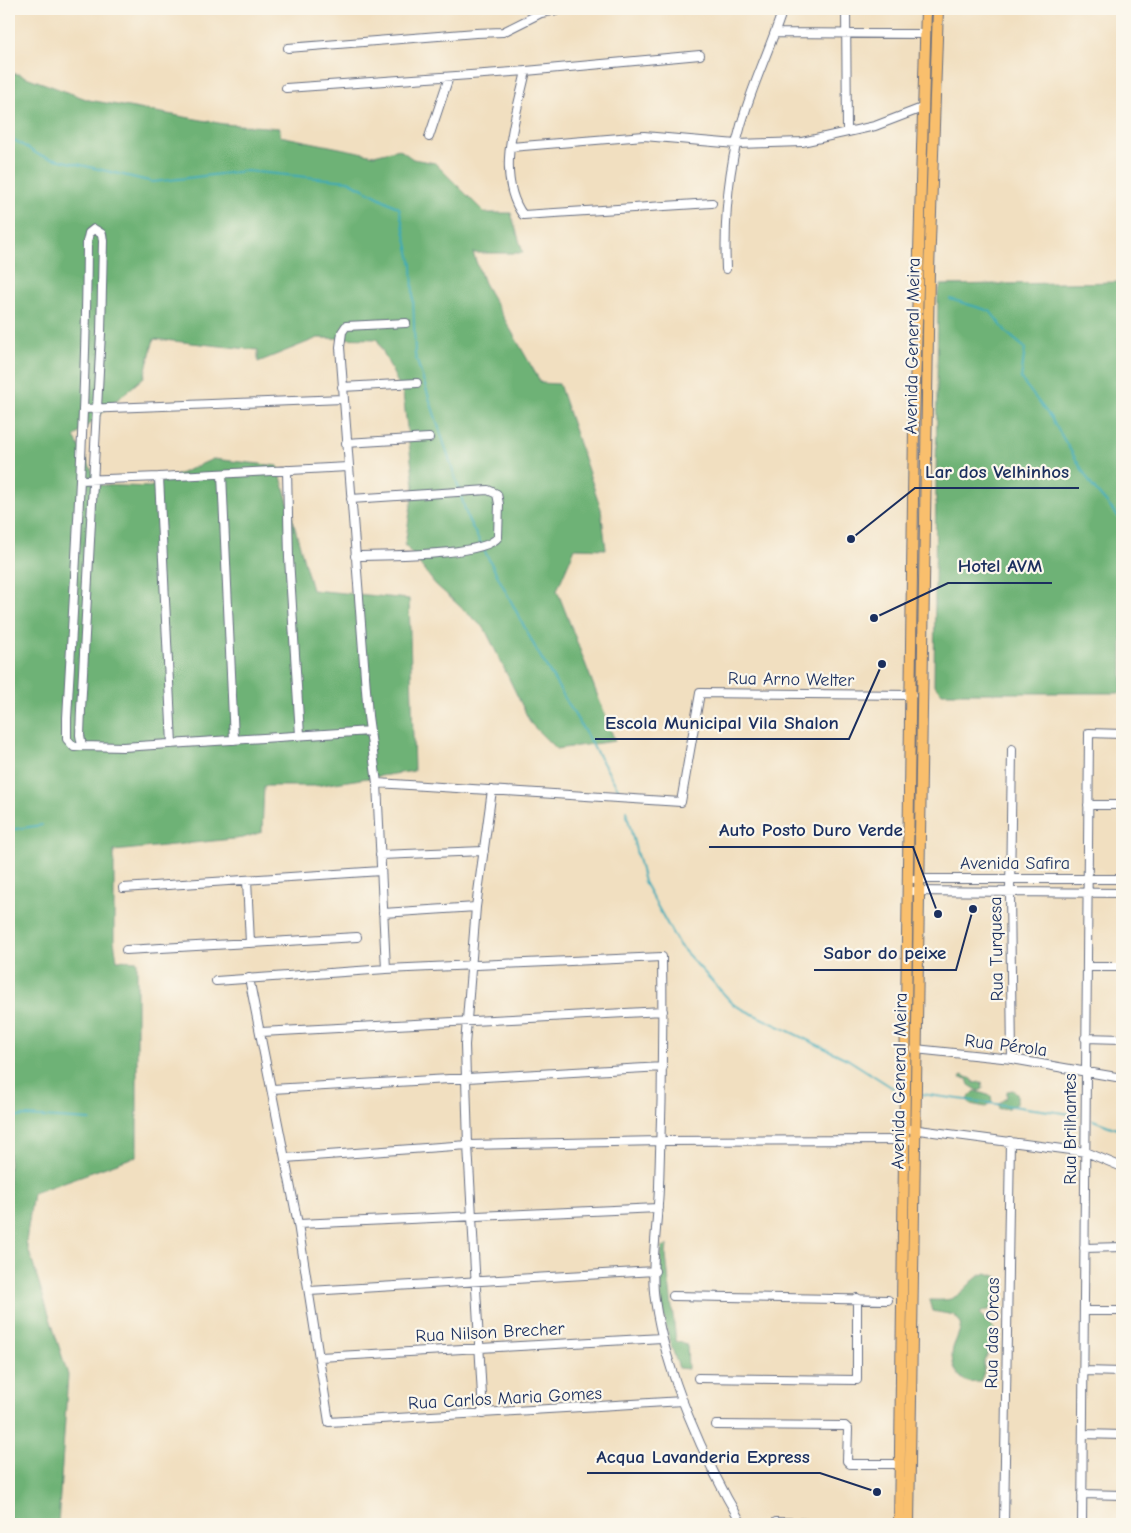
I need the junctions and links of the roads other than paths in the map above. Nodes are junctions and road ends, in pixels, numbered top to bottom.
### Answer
1 (562, 9) edge
2 (783, 9) edge
3 (846, 9) edge
4 (926, 9) edge
5 (938, 9) edge
6 (846, 32) junction
7 (776, 33) junction
8 (925, 34) junction
9 (288, 48) dead end
10 (700, 55) dead end
11 (526, 71) junction
12 (449, 77) junction
13 (286, 88) dead end
14 (922, 108) junction
15 (933, 108) junction
16 (848, 132) junction
17 (429, 137) dead end
18 (736, 144) junction
19 (511, 146) junction
20 (712, 203) dead end
21 (726, 269) dead end
22 (406, 323) dead end
23 (417, 382) dead end
24 (342, 386) junction
25 (343, 399) junction
26 (97, 408) junction
27 (84, 409) junction
28 (429, 438) dead end
29 (346, 443) junction
30 (348, 467) junction
31 (287, 470) junction
32 (222, 474) junction
33 (159, 477) junction
34 (94, 479) junction
35 (81, 480) junction
36 (351, 499) junction
37 (355, 556) junction
38 (912, 695) junction
39 (924, 695) junction
40 (370, 730) junction
41 (1122, 734) edge
42 (300, 735) junction
43 (234, 740) junction
44 (172, 744) junction
45 (82, 746) junction
46 (1012, 749) dead end
47 (377, 782) junction
48 (492, 790) junction
49 (1088, 805) junction
50 (1122, 805) edge
51 (484, 851) junction
52 (380, 855) junction
53 (381, 871) junction
54 (913, 878) junction
55 (1010, 878) junction
56 (1088, 879) junction
57 (247, 880) junction
58 (1122, 880) edge
59 (123, 888) dead end
60 (913, 891) junction
61 (1010, 892) junction
62 (1088, 892) junction
63 (1122, 892) edge
64 (476, 907) junction
65 (383, 913) junction
66 (358, 937) dead end
67 (250, 943) junction
68 (126, 950) dead end
69 (471, 966) junction
70 (1087, 966) junction
71 (1122, 968) edge
72 (386, 969) junction
73 (249, 978) junction
74 (216, 981) dead end
75 (663, 1011) junction
76 (466, 1020) junction
77 (261, 1032) junction
78 (1086, 1038) junction
79 (1122, 1039) edge
80 (916, 1049) junction
81 (1012, 1059) junction
82 (663, 1067) junction
83 (1085, 1071) junction
84 (465, 1077) junction
85 (1122, 1078) edge
86 (272, 1089) junction
87 (909, 1128) junction
88 (909, 1140) junction
89 (661, 1141) junction
90 (1010, 1141) junction
91 (468, 1145) junction
92 (1086, 1152) junction
93 (285, 1158) junction
94 (1122, 1167) edge
95 (658, 1208) junction
96 (473, 1216) junction
97 (298, 1224) junction
98 (1122, 1247) edge
99 (1084, 1248) junction
100 (655, 1271) junction
101 (476, 1282) junction
102 (309, 1291) junction
103 (673, 1296) dead end
104 (857, 1298) junction
105 (894, 1300) junction
106 (1084, 1311) junction
107 (1122, 1311) edge
108 (662, 1338) junction
109 (480, 1348) junction
110 (320, 1357) junction
111 (1083, 1371) junction
112 (1122, 1372) edge
113 (698, 1378) dead end
114 (684, 1401) junction
115 (483, 1414) junction
116 (716, 1425) dead end
117 (1083, 1434) junction
118 (1122, 1435) edge
119 (899, 1464) junction
120 (1082, 1494) junction
121 (1122, 1495) edge
122 (776, 1522) dead end
123 (742, 1524) edge
124 (840, 1524) edge
125 (898, 1524) edge
126 (909, 1524) edge
127 (1004, 1524) edge
128 (1082, 1524) edge

1 - 9 street
2 - 7 street
3 - 6 street
4 - 8 main road, Avenida General Meira
5 - 15 main road, Avenida General Meira
6 - 7 street
6 - 8 street
6 - 16 street
7 - 18 street
8 - 14 main road, Avenida General Meira
10 - 11 street
11 - 12 street
11 - 19 street
12 - 13 street
12 - 17 street
14 - 15 main road
14 - 16 street
14 - 38 main road, Avenida General Meira
15 - 39 main road, Avenida General Meira
16 - 18 street
18 - 19 street
18 - 21 street
19 - 20 street
22 - 24 street
23 - 24 street
24 - 25 street
25 - 26 street
25 - 29 street
26 - 27 street
26 - 27 street
26 - 34 street
27 - 35 street
28 - 29 street
29 - 30 street
30 - 31 street
30 - 36 street
31 - 32 street
31 - 42 street
32 - 33 street
32 - 43 street
33 - 34 street
33 - 44 street
34 - 35 street
34 - 45 street
35 - 45 street
36 - 37 street
36 - 37 street
37 - 40 street
38 - 39 main road
38 - 48 street, Rua Arno Welter
38 - 54 main road, Avenida General Meira
39 - 54 main road, Avenida General Meira
40 - 42 street
40 - 47 street
41 - 49 street, Rua Brilhantes
42 - 43 street
43 - 44 street
44 - 45 street
46 - 55 street, Rua Turquesa
47 - 48 street
47 - 52 street
48 - 51 street
49 - 50 street
49 - 56 street, Rua Brilhantes
51 - 52 street
51 - 64 street
52 - 53 street
53 - 57 street
53 - 65 street
54 - 55 street, Avenida Safira
54 - 60 main road, Avenida General Meira
55 - 56 street, Avenida Safira
55 - 61 street, Rua Turquesa
56 - 58 street, Avenida Safira
56 - 62 street, Rua Brilhantes
57 - 59 street
57 - 67 street
60 - 61 street, Avenida Safira
60 - 80 main road, Avenida General Meira
60 - 87 main road, Avenida General Meira
61 - 62 street, Avenida Safira
61 - 81 street, Rua Turquesa
62 - 63 street, Avenida Safira
62 - 70 street, Rua Brilhantes
64 - 65 street
64 - 69 street
65 - 72 street
66 - 67 street
67 - 68 street
69 - 72 street
69 - 75 street
69 - 76 street
70 - 71 street
70 - 78 street, Rua Brilhantes
72 - 73 street
73 - 74 street
73 - 77 street
75 - 76 street
75 - 82 street
76 - 77 street
76 - 84 street
77 - 86 street
78 - 79 street
78 - 83 street, Rua Brilhantes
80 - 81 street, Rua Pérola
80 - 87 main road, Avenida General Meira
81 - 83 street, Rua Pérola
82 - 84 street
82 - 89 street
83 - 85 street, Rua Pérola
83 - 92 street, Rua Brilhantes
84 - 86 street
84 - 91 street
86 - 93 street
87 - 88 main road, Avenida General Meira
87 - 90 street
88 - 89 street
88 - 105 main road, Avenida General Meira
88 - 126 main road, Avenida General Meira
89 - 91 street
89 - 95 street
90 - 92 street
90 - 127 street, Rua das Orcas
91 - 93 street
91 - 96 street
92 - 94 street
92 - 99 street, Rua Brilhantes
93 - 97 street
95 - 96 street
95 - 100 street
96 - 97 street
96 - 101 street
97 - 102 street
98 - 99 street
99 - 106 street, Rua Brilhantes
100 - 101 street
100 - 108 street
101 - 102 street
101 - 109 street
102 - 110 street
103 - 104 street
104 - 105 street
104 - 113 street
105 - 119 main road, Avenida General Meira
106 - 107 street
106 - 111 street, Rua Brilhantes
108 - 109 street, Rua Nilson Brecher
108 - 114 street
109 - 110 street, Rua Nilson Brecher
109 - 115 street
110 - 115 street, Rua Carlos Maria Gomes
111 - 112 street
111 - 117 street, Rua Brilhantes
114 - 115 street, Rua Carlos Maria Gomes
114 - 123 street
116 - 119 street
117 - 118 street
117 - 120 street, Rua Brilhantes
119 - 125 main road, Avenida General Meira
120 - 121 street
120 - 128 street, Rua Brilhantes
122 - 124 street

